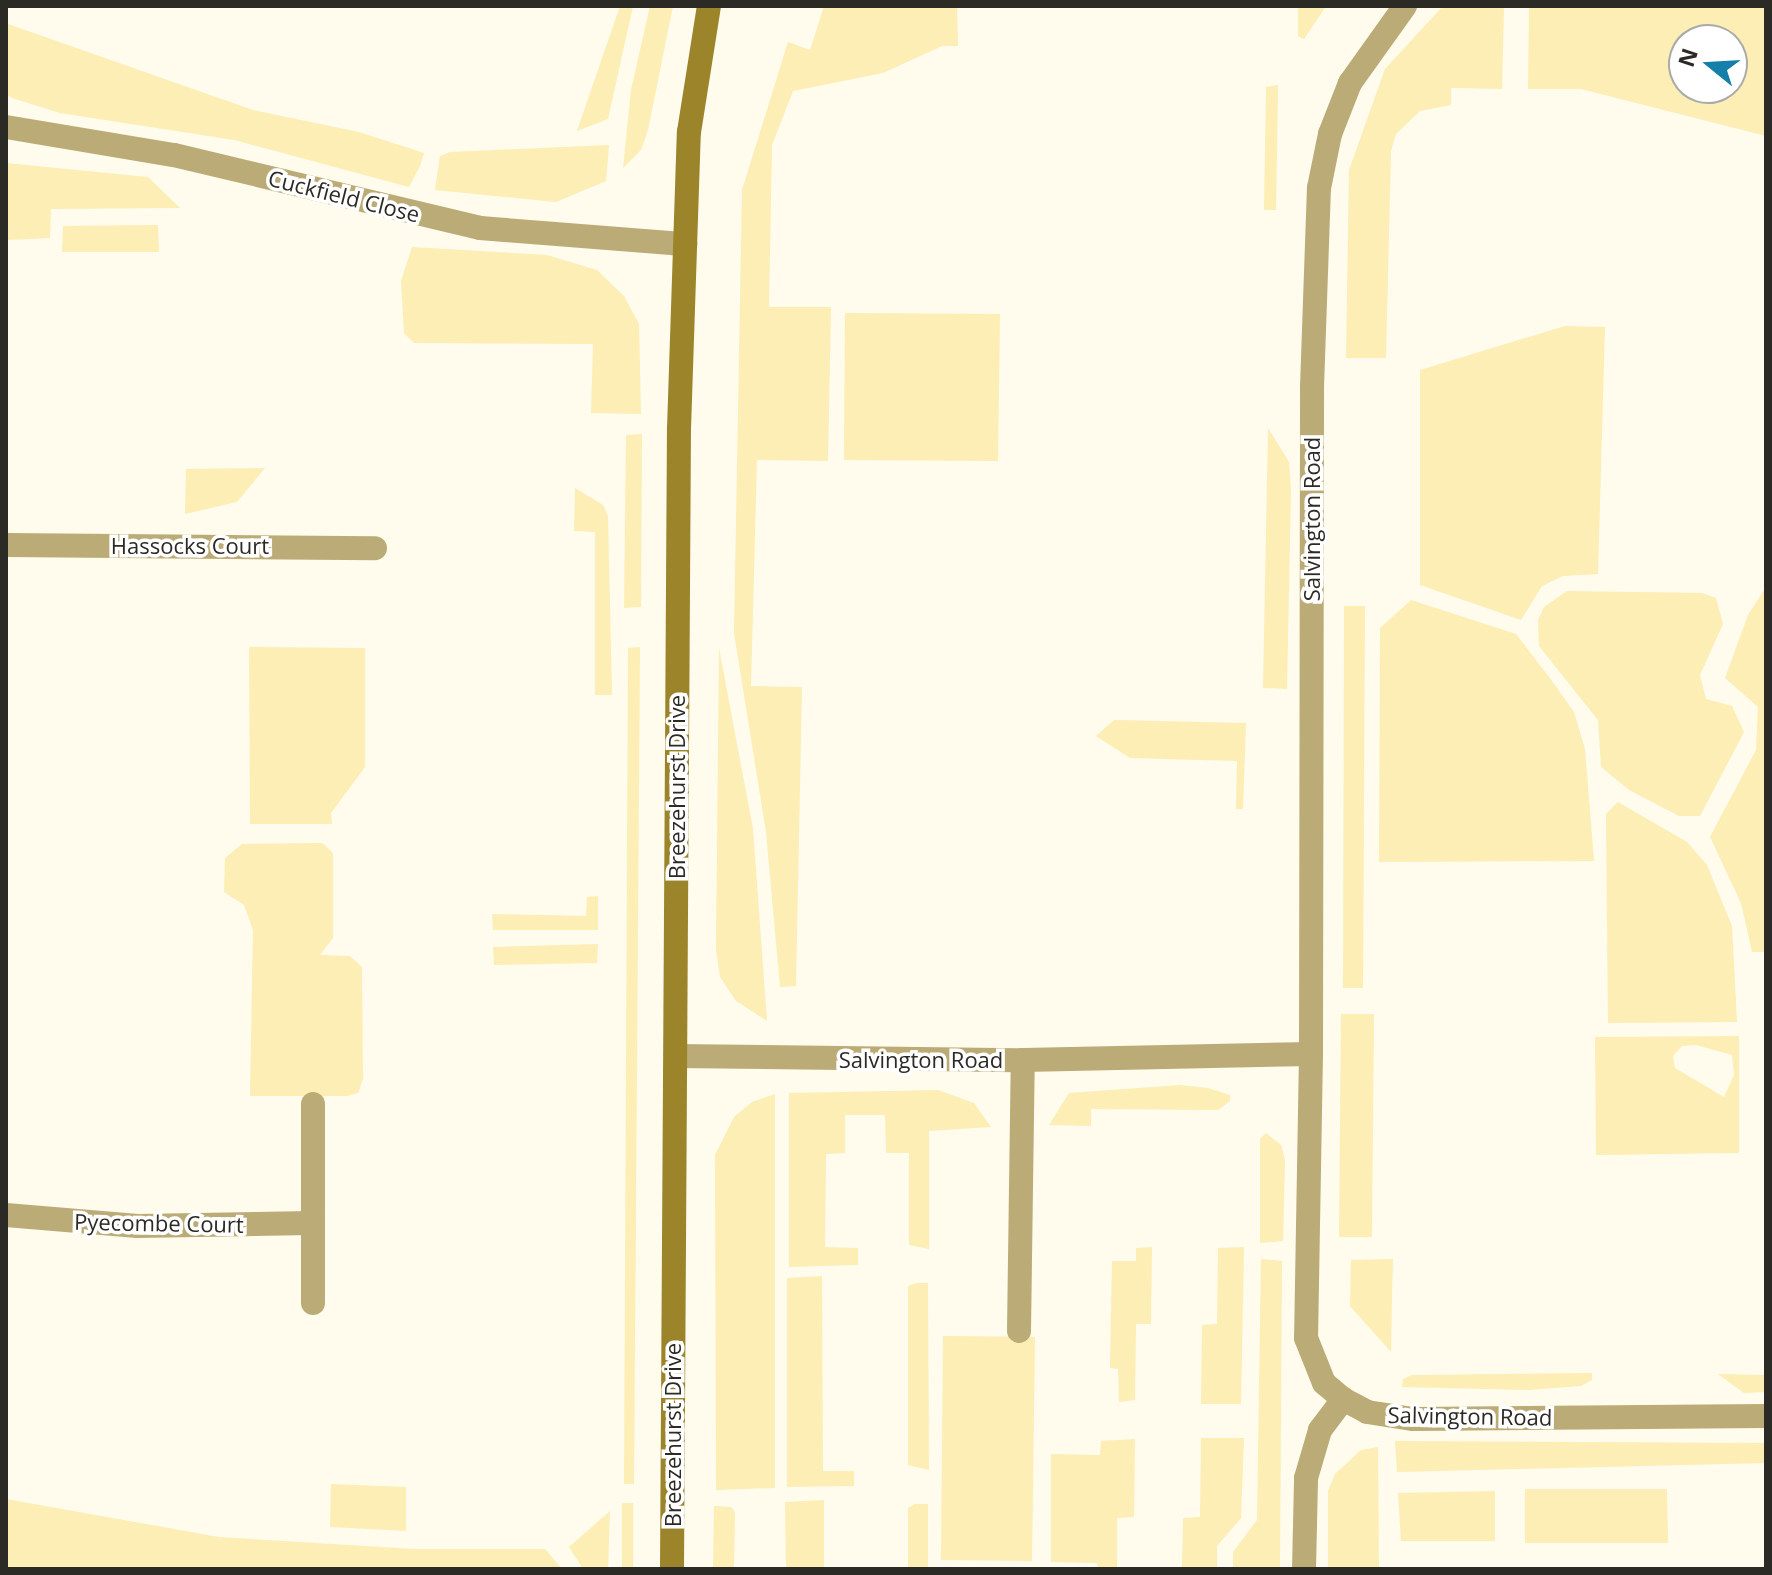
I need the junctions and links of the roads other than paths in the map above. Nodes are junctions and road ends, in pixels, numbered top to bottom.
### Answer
1 (709, 6) edge
2 (1405, 6) edge
3 (6, 127) edge
4 (685, 244) junction
5 (6, 545) edge
6 (375, 548) dead end
7 (1311, 1054) junction
8 (676, 1056) junction
9 (1023, 1060) junction
10 (313, 1104) dead end
11 (6, 1215) edge
12 (312, 1223) junction
13 (313, 1303) dead end
14 (1019, 1331) dead end
15 (1343, 1399) junction
16 (1766, 1416) edge
17 (672, 1569) edge
18 (1304, 1569) edge

1 - 4 street, Breezehurst Drive
2 - 7 street, Salvington Road
3 - 4 street, Cuckfield Close
4 - 8 street, Breezehurst Drive
5 - 6 street, Hassocks Court
7 - 9 street, Salvington Road
7 - 15 street, Salvington Road
8 - 9 street, Salvington Road
8 - 17 street, Breezehurst Drive
9 - 14 street
10 - 12 street
11 - 12 street, Pyecombe Court
12 - 13 street
15 - 16 street, Salvington Road
15 - 18 street

